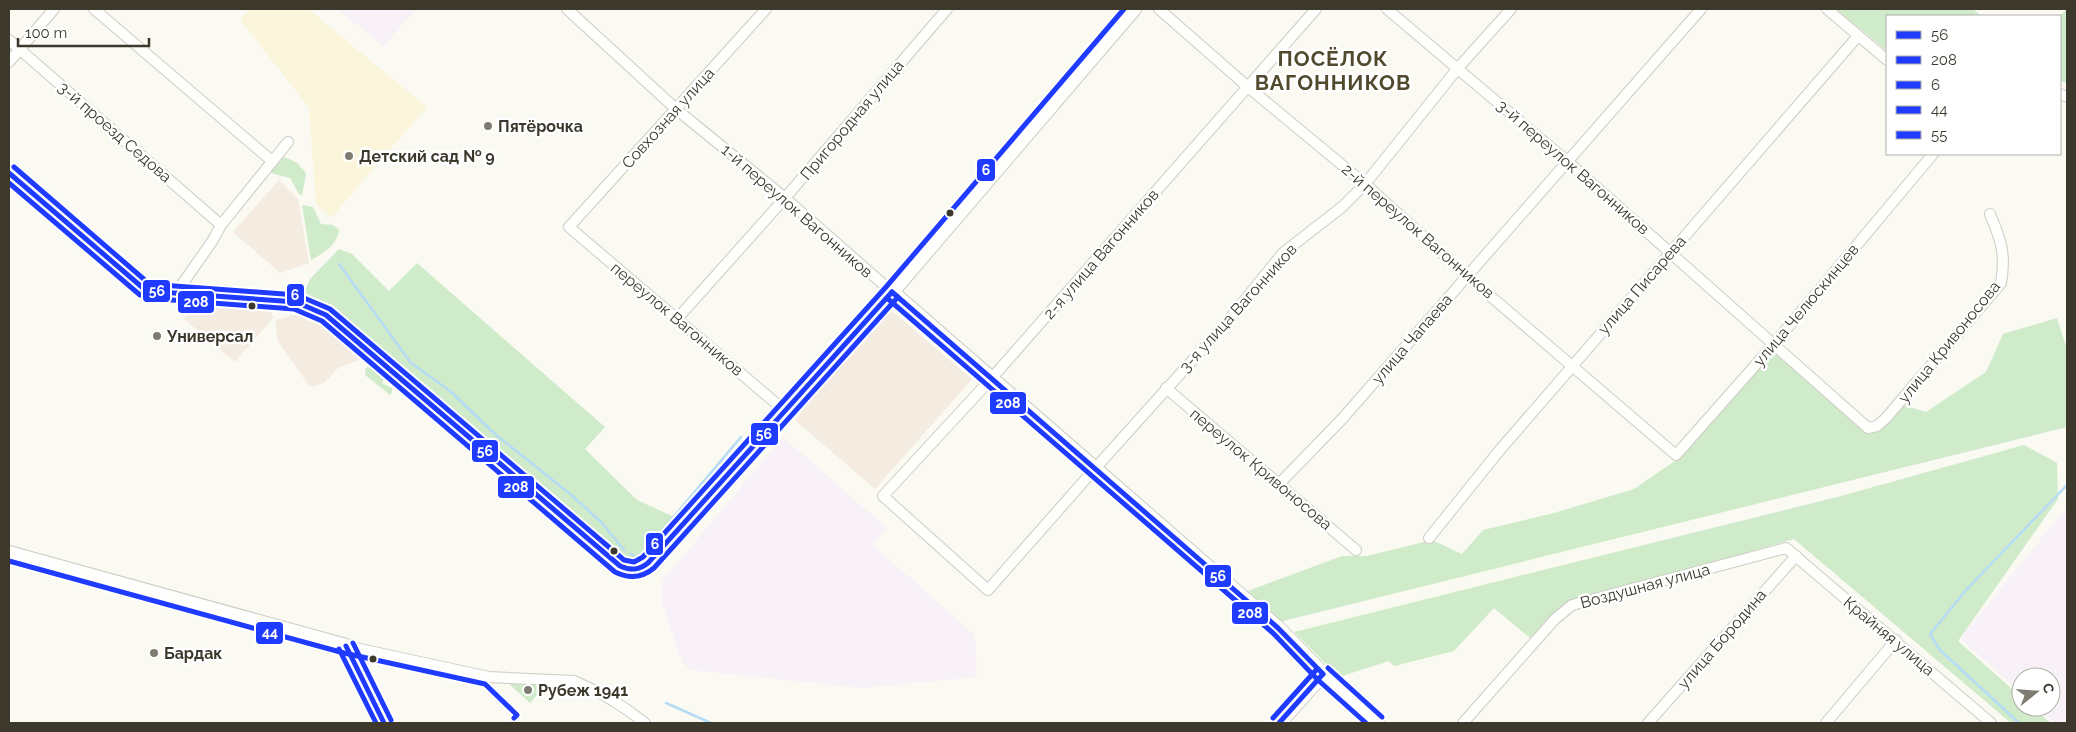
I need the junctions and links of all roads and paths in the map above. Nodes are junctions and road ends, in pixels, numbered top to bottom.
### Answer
1 (54, 9) edge
2 (94, 9) edge
3 (766, 9) edge
4 (947, 9) edge
5 (1134, 9) edge
6 (1159, 9) edge
7 (1316, 9) edge
8 (1387, 9) edge
9 (1511, 9) edge
10 (1701, 9) edge
11 (1827, 9) edge
12 (573, 11) edge
13 (1858, 36) junction
14 (9, 40) edge
15 (20, 49) junction
16 (1886, 59) edge
17 (9, 62) edge
18 (1458, 68) junction
19 (1248, 87) junction
20 (676, 109) junction
21 (288, 142) dead end
22 (1932, 155) edge
23 (272, 161) junction
24 (1568, 162) junction
25 (9, 173) edge
26 (1365, 184) junction
27 (785, 198) junction
28 (1990, 214) dead end
29 (220, 225) junction
30 (569, 227) joint
31 (1670, 252) junction
32 (1467, 276) junction
33 (892, 292) junction
34 (176, 293) junction
35 (676, 320) junction
36 (1774, 344) junction
37 (1573, 366) junction
38 (991, 379) junction
39 (1166, 388) junction
40 (785, 411) junction
41 (1868, 428) joint
42 (1676, 455) joint
43 (1095, 468) junction
44 (1278, 485) junction
45 (1429, 538) dead end
46 (1786, 548) joint
47 (1356, 550) dead end
48 (9, 553) edge
49 (1796, 556) junction
50 (988, 590) joint
51 (1896, 640) junction
52 (346, 646) junction
53 (1323, 674) junction
54 (384, 723) edge
55 (645, 723) edge
56 (1279, 723) edge
57 (1377, 723) edge
58 (1463, 723) edge
59 (1648, 723) edge
60 (1826, 723) edge
61 (1992, 723) edge

1 - 15 street
2 - 23 street
3 - 20 street, Совхозная улица
4 - 27 street, Пригородная улица
5 - 33 main road
6 - 19 street, 2-й переулок Вагонников
7 - 19 street, 2-я улица Вагонников
8 - 18 street, 3-й переулок Вагонников
9 - 18 street, 3-я улица Вагонников
10 - 24 street, улица Чапаева
11 - 13 street
12 - 20 street, 1-й переулок Вагонников
13 - 16 street
13 - 31 street, улица Писарева
14 - 15 street, 3-й проезд Седова
15 - 17 street
15 - 29 street, 3-й проезд Седова
18 - 24 street, 3-й переулок Вагонников
18 - 26 street, 3-я улица Вагонников
19 - 26 street, 2-й переулок Вагонников
19 - 38 street, 2-я улица Вагонников
20 - 27 street, 1-й переулок Вагонников
20 - 30 street, Совхозная улица
21 - 23 street
22 - 36 street, улица Челюскинцев
23 - 29 street
24 - 31 street, 3-й переулок Вагонников
24 - 32 street, улица Чапаева
25 - 34 main road
26 - 32 street, 2-й переулок Вагонников
26 - 39 street, 3-я улица Вагонников
27 - 33 street, 1-й переулок Вагонников
27 - 35 street, Пригородная улица
28 - 41 street, улица Кривоносова
29 - 34 street
30 - 35 street, переулок Вагонников
31 - 36 street, 3-й переулок Вагонников
31 - 37 street, улица Писарева
32 - 37 street, 2-й переулок Вагонников
32 - 44 street, улица Чапаева
33 - 38 main road, 1-й переулок Вагонников
33 - 40 main road
34 - 40 main road
35 - 40 street, переулок Вагонников
36 - 41 street, 3-й переулок Вагонников
36 - 42 street, улица Челюскинцев
37 - 42 street, 2-й переулок Вагонников
37 - 45 street, улица Писарева
38 - 43 main road, 1-й переулок Вагонников
38 - 50 street, 2-я улица Вагонников
39 - 43 street, 3-я улица Вагонников
39 - 44 street, переулок Кривоносова
43 - 50 street, 3-я улица Вагонников
43 - 53 main road, 1-й переулок Вагонников
44 - 47 street, переулок Кривоносова
46 - 49 street, Крайняя улица
46 - 58 street, Воздушная улица
48 - 52 main road
49 - 51 street, Крайняя улица
49 - 59 street, улица Бородина
51 - 60 street
51 - 61 street, Крайняя улица
52 - 54 main road
52 - 55 street
53 - 56 main road
53 - 57 main road, 1-й переулок Вагонников

